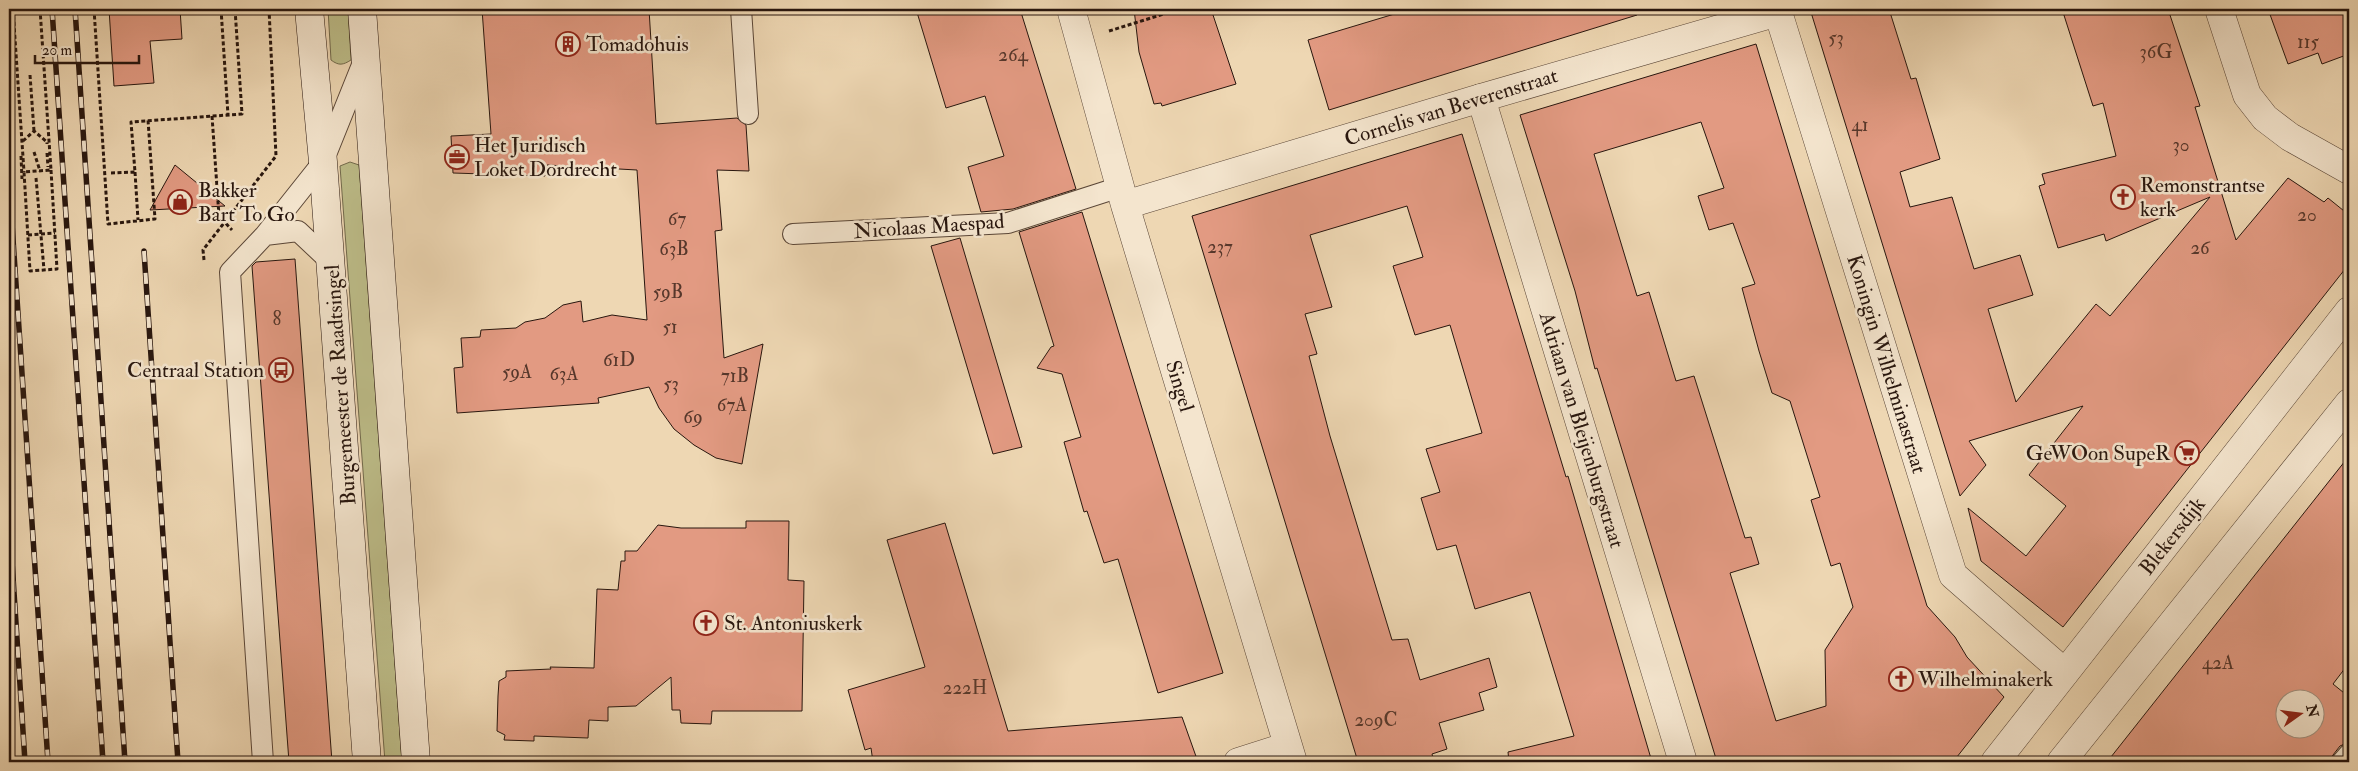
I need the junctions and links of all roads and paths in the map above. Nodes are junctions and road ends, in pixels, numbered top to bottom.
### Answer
1 (13, 9) edge
2 (40, 9) edge
3 (94, 9) edge
4 (221, 9) edge
5 (235, 9) edge
6 (269, 9) edge
7 (310, 9) edge
8 (362, 9) edge
9 (377, 9) edge
10 (741, 9) edge
11 (1071, 9) edge
12 (1180, 9) edge
13 (2218, 9) edge
14 (1778, 12) joint
15 (1079, 40) junction
16 (366, 56) junction
17 (30, 75) dead end
18 (1481, 98) junction
19 (748, 114) dead end
20 (228, 115) junction
21 (212, 116) junction
22 (148, 120) junction
23 (34, 131) junction
24 (34, 152) dead end
25 (324, 162) junction
26 (40, 170) junction
27 (50, 170) junction
28 (2349, 170) edge
29 (24, 172) junction
30 (135, 172) junction
31 (110, 173) dead end
32 (49, 177) dead end
33 (36, 178) dead end
34 (22, 179) dead end
35 (1122, 196) junction
36 (219, 216) dead end
37 (138, 220) junction
38 (55, 233) junction
39 (793, 234) dead end
40 (28, 235) junction
41 (265, 235) junction
42 (330, 262) junction
43 (204, 268) dead end
44 (44, 270) junction
45 (2349, 311) edge
46 (2349, 403) edge
47 (2065, 673) junction
48 (1291, 754) edge
49 (2349, 754) edge
50 (263, 762) edge
51 (367, 762) edge
52 (416, 762) edge
53 (1238, 762) edge
54 (1684, 762) edge
55 (1995, 762) edge
56 (2062, 762) edge
57 (2342, 762) edge

1 - 29 path
2 - 27 path
3 - 37 path
4 - 20 path
5 - 20 path
6 - 43 path
7 - 25 street, Burgemeester de Raadtsingel
8 - 16 street
9 - 16 street
10 - 19 lane
11 - 15 street, Singel
12 - 15 path
13 - 28 street
14 - 18 street, Cornelis van Beverenstraat
14 - 47 street, Koningin Wilhelminastraat
15 - 35 street, Singel
16 - 25 lane
16 - 52 street
17 - 23 path
18 - 35 street, Cornelis van Beverenstraat
18 - 54 street, Adriaan van Bleijenburgstraat
20 - 21 path
21 - 22 path
21 - 36 path
22 - 30 path
22 - 37 path
23 - 32 path
23 - 34 path
24 - 26 path
25 - 41 lane
25 - 42 street, Burgemeester de Raadtsingel
26 - 27 path
26 - 29 path
27 - 38 path
29 - 40 path
30 - 31 path
30 - 37 path
33 - 44 path
35 - 39 lane, Nicolaas Maespad
35 - 48 street, Singel
38 - 40 path
38 - 44 path
40 - 44 path
41 - 42 lane
41 - 50 lane
42 - 51 street, Burgemeester de Raadtsingel
45 - 47 street, Blekersdijk
46 - 56 street
47 - 55 street, Blekersdijk
48 - 53 street
49 - 57 lane

